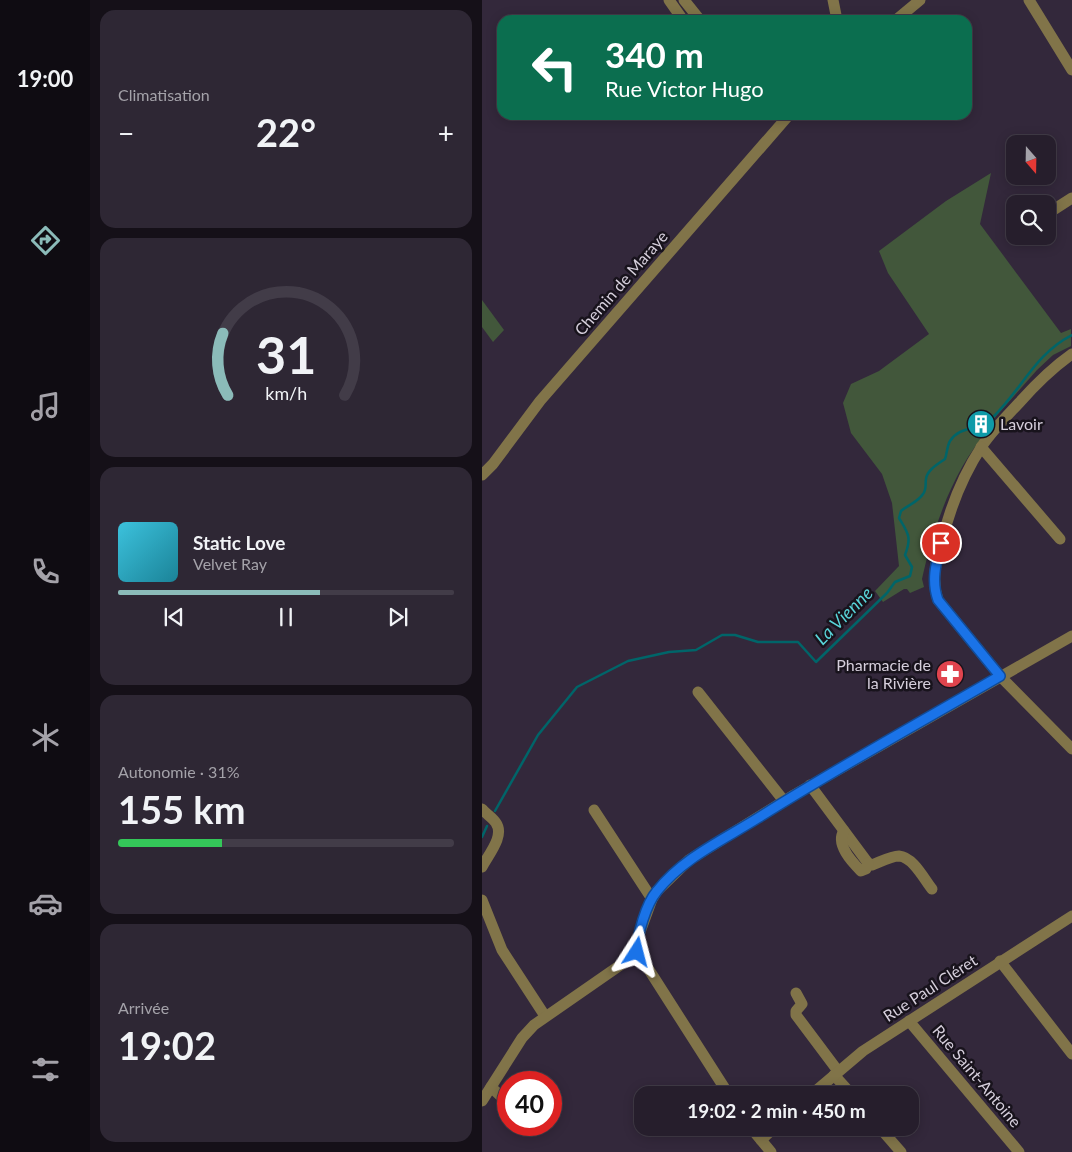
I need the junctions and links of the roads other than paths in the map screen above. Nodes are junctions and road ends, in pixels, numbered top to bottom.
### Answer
1 (669, 0) edge
2 (684, 0) edge
3 (833, 0) edge
4 (920, 0) edge
5 (1029, 0) edge
6 (680, 15) edge
7 (696, 15) edge
8 (836, 15) edge
9 (902, 15) edge
10 (1068, 57) edge
11 (1072, 70) edge
12 (785, 120) edge
13 (1072, 198) edge
14 (1056, 208) edge
15 (1072, 354) edge
16 (981, 447) junction
17 (482, 475) edge
18 (1060, 539) dead end
19 (1072, 636) edge
20 (1000, 676) junction
21 (698, 692) dead end
22 (1072, 749) edge
23 (810, 785) junction
24 (784, 801) junction
25 (482, 809) edge
26 (594, 810) dead end
27 (482, 867) edge
28 (932, 889) dead end
29 (652, 899) junction
30 (482, 900) edge
31 (1072, 916) edge
32 (637, 952) junction
33 (1000, 962) junction
34 (796, 992) dead end
35 (545, 1016) junction
36 (909, 1021) junction
37 (1072, 1054) edge
38 (836, 1073) junction
39 (723, 1086) edge
40 (821, 1086) edge
41 (845, 1086) edge
42 (491, 1087) junction
43 (497, 1093) edge
44 (482, 1101) edge
45 (758, 1136) edge
46 (765, 1136) edge
47 (887, 1136) edge
48 (761, 1140) junction
49 (772, 1152) edge
50 (901, 1152) edge
51 (1019, 1152) edge

1 - 6 street
2 - 7 street
3 - 8 street
4 - 9 street
5 - 10 street
10 - 11 street
12 - 17 street, Chemin de Maraye
13 - 14 street
15 - 16 street
16 - 18 street
16 - 20 street
19 - 20 street
20 - 22 street
20 - 23 street
21 - 24 street
23 - 24 street
23 - 28 street
24 - 29 street
25 - 27 street
26 - 29 street
29 - 32 street
30 - 35 street
31 - 33 street, Rue Paul Cléret
32 - 35 street
32 - 39 street
33 - 36 street, Rue Paul Cléret
33 - 37 street
34 - 38 street
35 - 42 street
36 - 38 street, Rue Paul Cléret
36 - 51 street, Rue Saint-Antoine
38 - 40 street, Rue Paul Cléret
38 - 41 street
42 - 43 street
42 - 44 street
45 - 48 street
46 - 48 street
47 - 50 street
48 - 49 street

